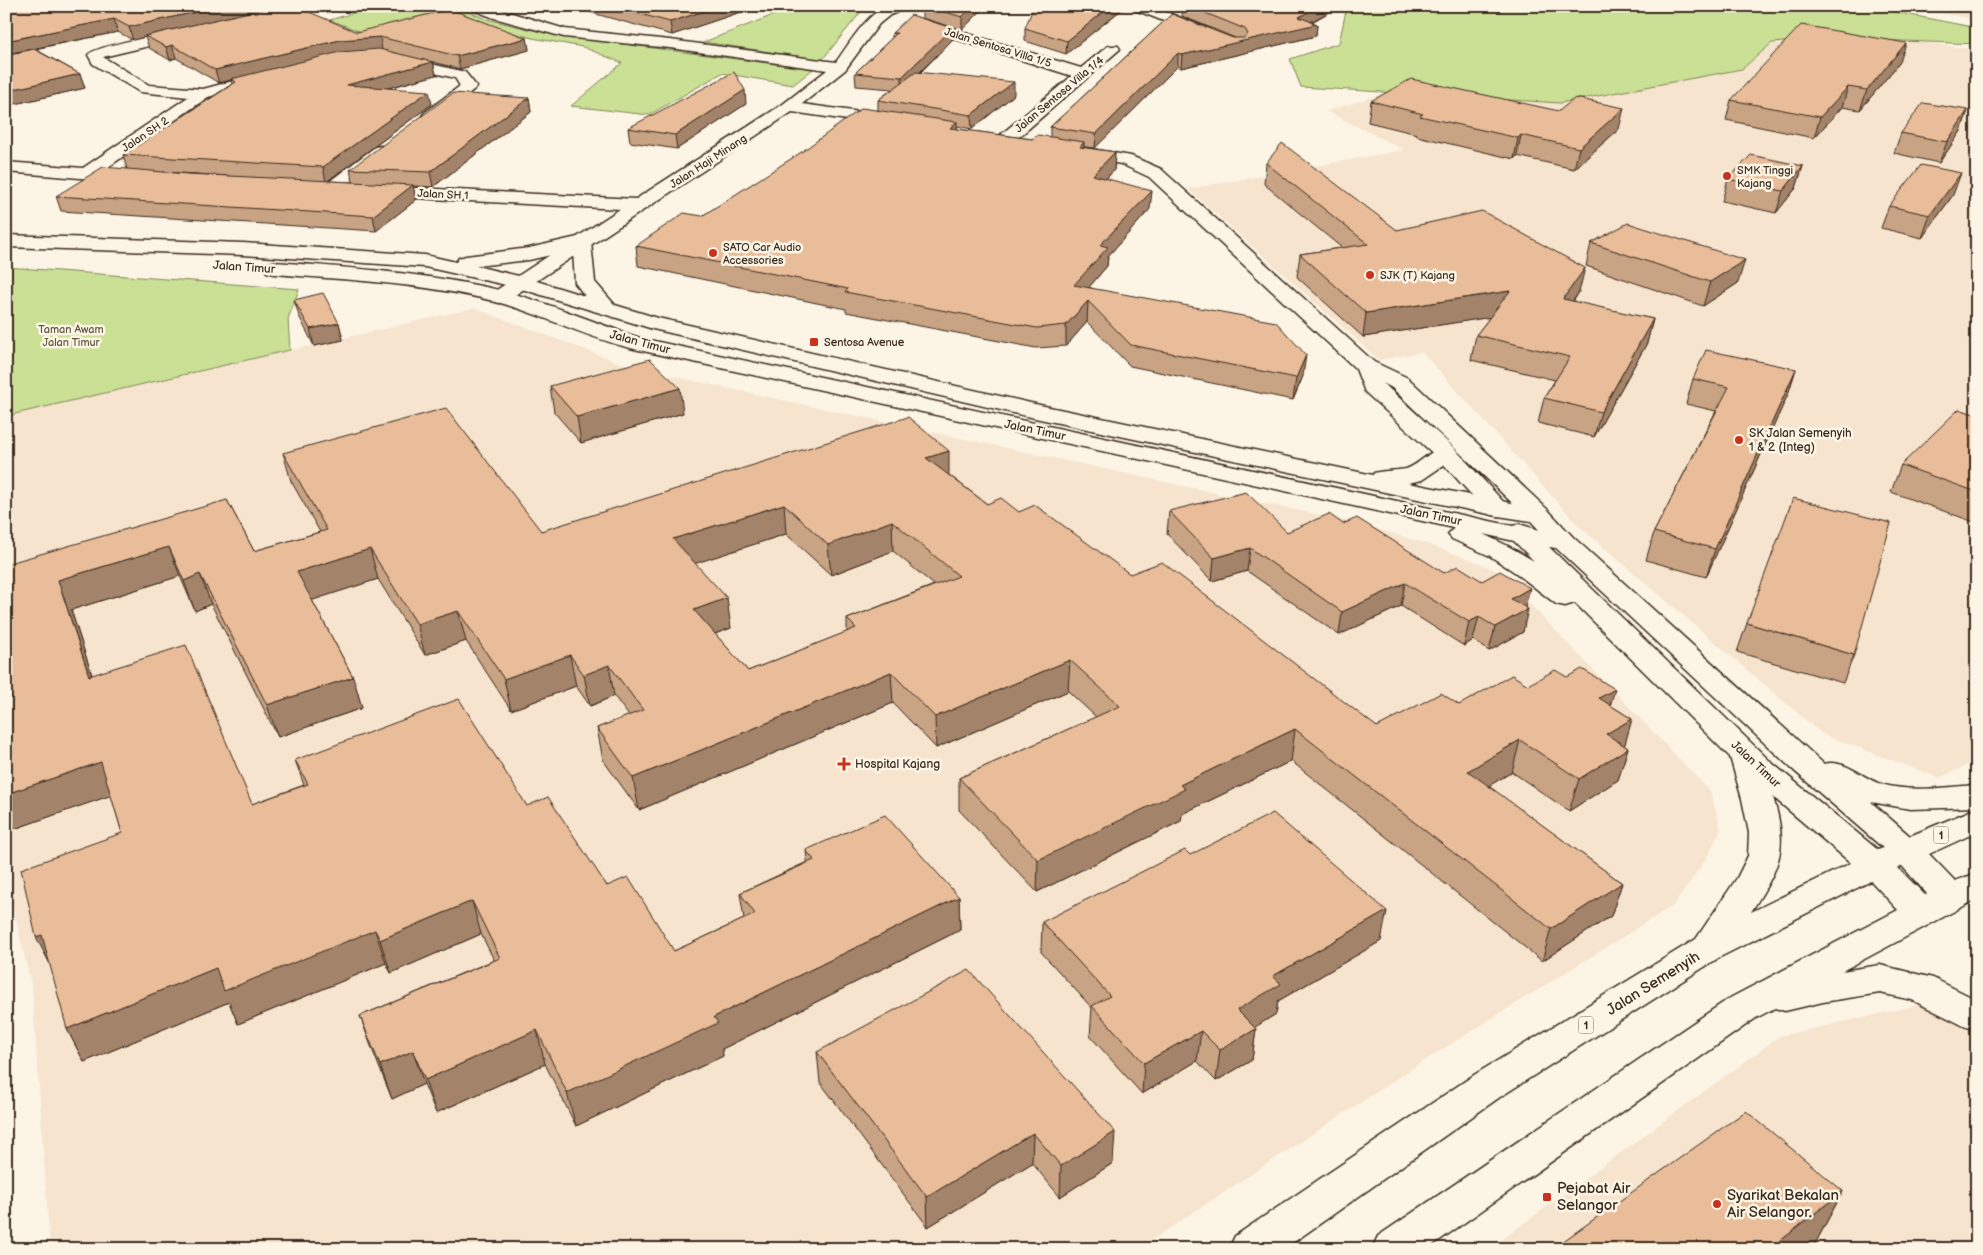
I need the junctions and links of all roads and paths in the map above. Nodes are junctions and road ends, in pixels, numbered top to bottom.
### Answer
1 (476, 6) edge
2 (900, 6) edge
3 (1138, 6) edge
4 (303, 7) edge
5 (246, 20) edge
6 (912, 21) edge
7 (198, 30) edge
8 (1220, 39) edge
9 (1113, 49) dead end
10 (382, 56) edge
11 (840, 67) junction
12 (1084, 74) junction
13 (276, 75) edge
14 (203, 94) junction
15 (789, 107) junction
16 (901, 123) edge
17 (416, 126) edge
18 (986, 137) edge
19 (1005, 140) junction
20 (393, 143) edge
21 (1024, 143) edge
22 (1061, 149) edge
23 (6, 167) edge
24 (86, 174) junction
25 (144, 178) edge
26 (312, 187) edge
27 (332, 188) junction
28 (640, 205) junction
29 (6, 241) edge
30 (582, 242) junction
31 (6, 258) edge
32 (426, 261) junction
33 (520, 282) junction
34 (499, 297) junction
35 (608, 309) junction
36 (1366, 367) junction
37 (1446, 453) junction
38 (1356, 478) junction
39 (1400, 509) junction
40 (1498, 509) junction
41 (1540, 515) junction
42 (1521, 535) junction
43 (1564, 542) junction
44 (1604, 616) junction
45 (1782, 743) junction
46 (1744, 753) junction
47 (1977, 796) edge
48 (1977, 819) edge
49 (1906, 850) junction
50 (1875, 865) junction
51 (1949, 898) edge
52 (1708, 948) junction
53 (1743, 1008) junction
54 (1977, 1016) edge
55 (1250, 1249) edge
56 (1394, 1249) edge

1 - 11 main road
2 - 11 main road, Jalan Haji Minang
3 - 8 main road
4 - 5 main road
6 - 12 main road, Jalan Sentosa Villa 1/5
7 - 14 main road
9 - 12 main road, Jalan Sentosa Villa 1/4
10 - 17 main road
11 - 15 main road, Jalan Haji Minang
12 - 19 main road, Jalan Sentosa Villa 1/4
13 - 14 main road
14 - 24 main road, Jalan SH 2
15 - 16 main road
15 - 28 main road, Jalan Haji Minang
18 - 19 main road
19 - 21 main road
20 - 27 main road
22 - 36 main road
23 - 24 main road
24 - 25 main road
26 - 27 main road, Jalan SH 1
27 - 28 main road, Jalan SH 1
28 - 30 main road, Jalan Haji Minang
29 - 32 main road, Jalan Timur
30 - 32 main road
30 - 33 main road, Jalan Haji Minang
30 - 35 main road
31 - 34 main road, Jalan Timur
32 - 33 main road, Jalan Timur
33 - 34 main road, Jalan Haji Minang
33 - 35 main road, Jalan Timur
34 - 39 main road, Jalan Timur
35 - 38 main road, Jalan Timur
36 - 37 main road
36 - 41 main road
37 - 38 main road
37 - 40 main road
38 - 40 main road, Jalan Timur
39 - 42 main road, Jalan Timur
39 - 44 main road
40 - 41 main road, Jalan Timur
40 - 42 main road
41 - 43 main road
42 - 43 main road
42 - 44 main road, Jalan Timur
43 - 45 main road
44 - 46 main road, Jalan Timur
45 - 47 main road
45 - 49 main road
46 - 50 main road, Jalan Timur
46 - 52 main road
48 - 49 main road, Jalan Semenyih / 1
49 - 50 main road, Jalan Semenyih / 1
49 - 51 main road
50 - 51 main road, Jalan Timur
50 - 52 main road, Jalan Semenyih / 1
51 - 53 main road
52 - 55 main road, Jalan Semenyih / 1
53 - 54 main road
53 - 56 main road

